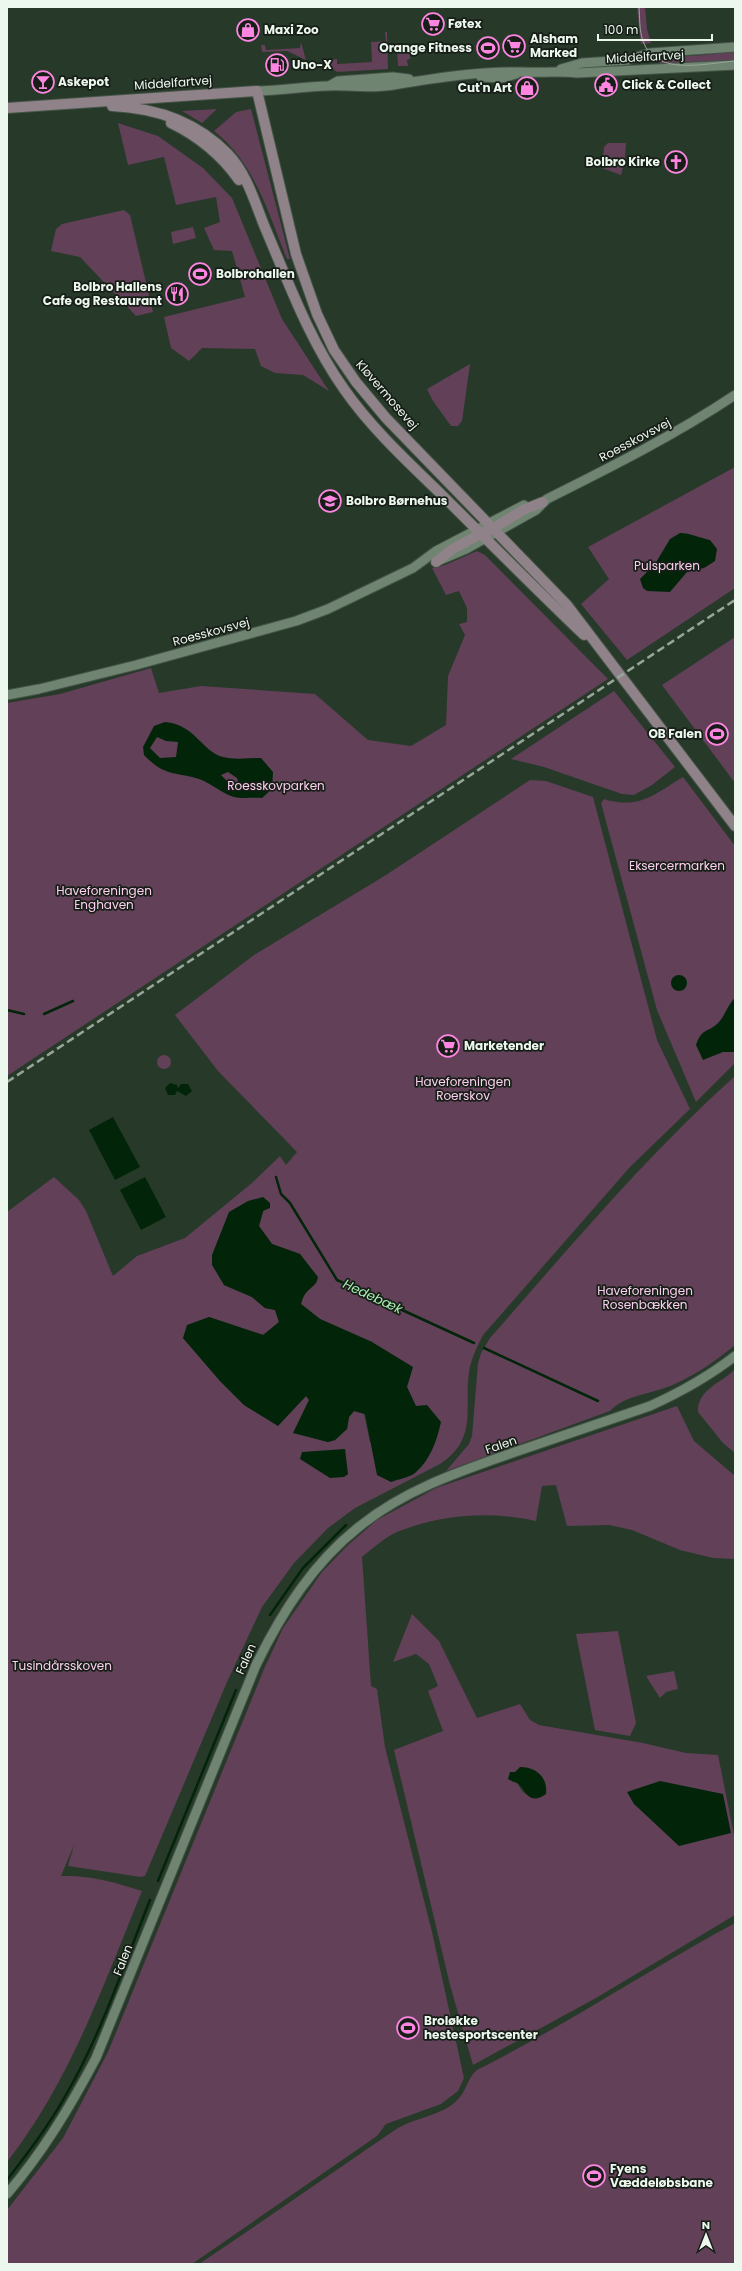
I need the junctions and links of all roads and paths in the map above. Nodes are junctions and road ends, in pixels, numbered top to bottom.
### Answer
1 (735, 47) edge
2 (735, 65) edge
3 (557, 70) junction
4 (257, 91) junction
5 (62, 105) junction
6 (7, 109) edge
7 (735, 395) edge
8 (543, 502) joint
9 (487, 531) junction
10 (436, 562) joint
11 (413, 568) junction
12 (604, 654) junction
13 (7, 695) edge
14 (735, 826) edge
15 (735, 1356) edge
16 (7, 2194) edge

1 - 3 street, Middelfartvej
2 - 3 street, Middelfartvej
3 - 4 street, Middelfartvej
4 - 5 main road, Middelfartvej
4 - 9 main road, Kløvermosevej
5 - 6 main road, Middelfartvej
5 - 9 main road, Kløvermosevej
7 - 8 street, Roesskovsvej
8 - 9 main road
9 - 10 main road
9 - 11 street, Roesskovsvej
9 - 12 main road, Kløvermosevej
9 - 12 main road, Kløvermosevej
10 - 11 street, Roesskovsvej
11 - 13 street, Roesskovsvej
12 - 14 main road, Kløvermosevej
15 - 16 street, Falen

